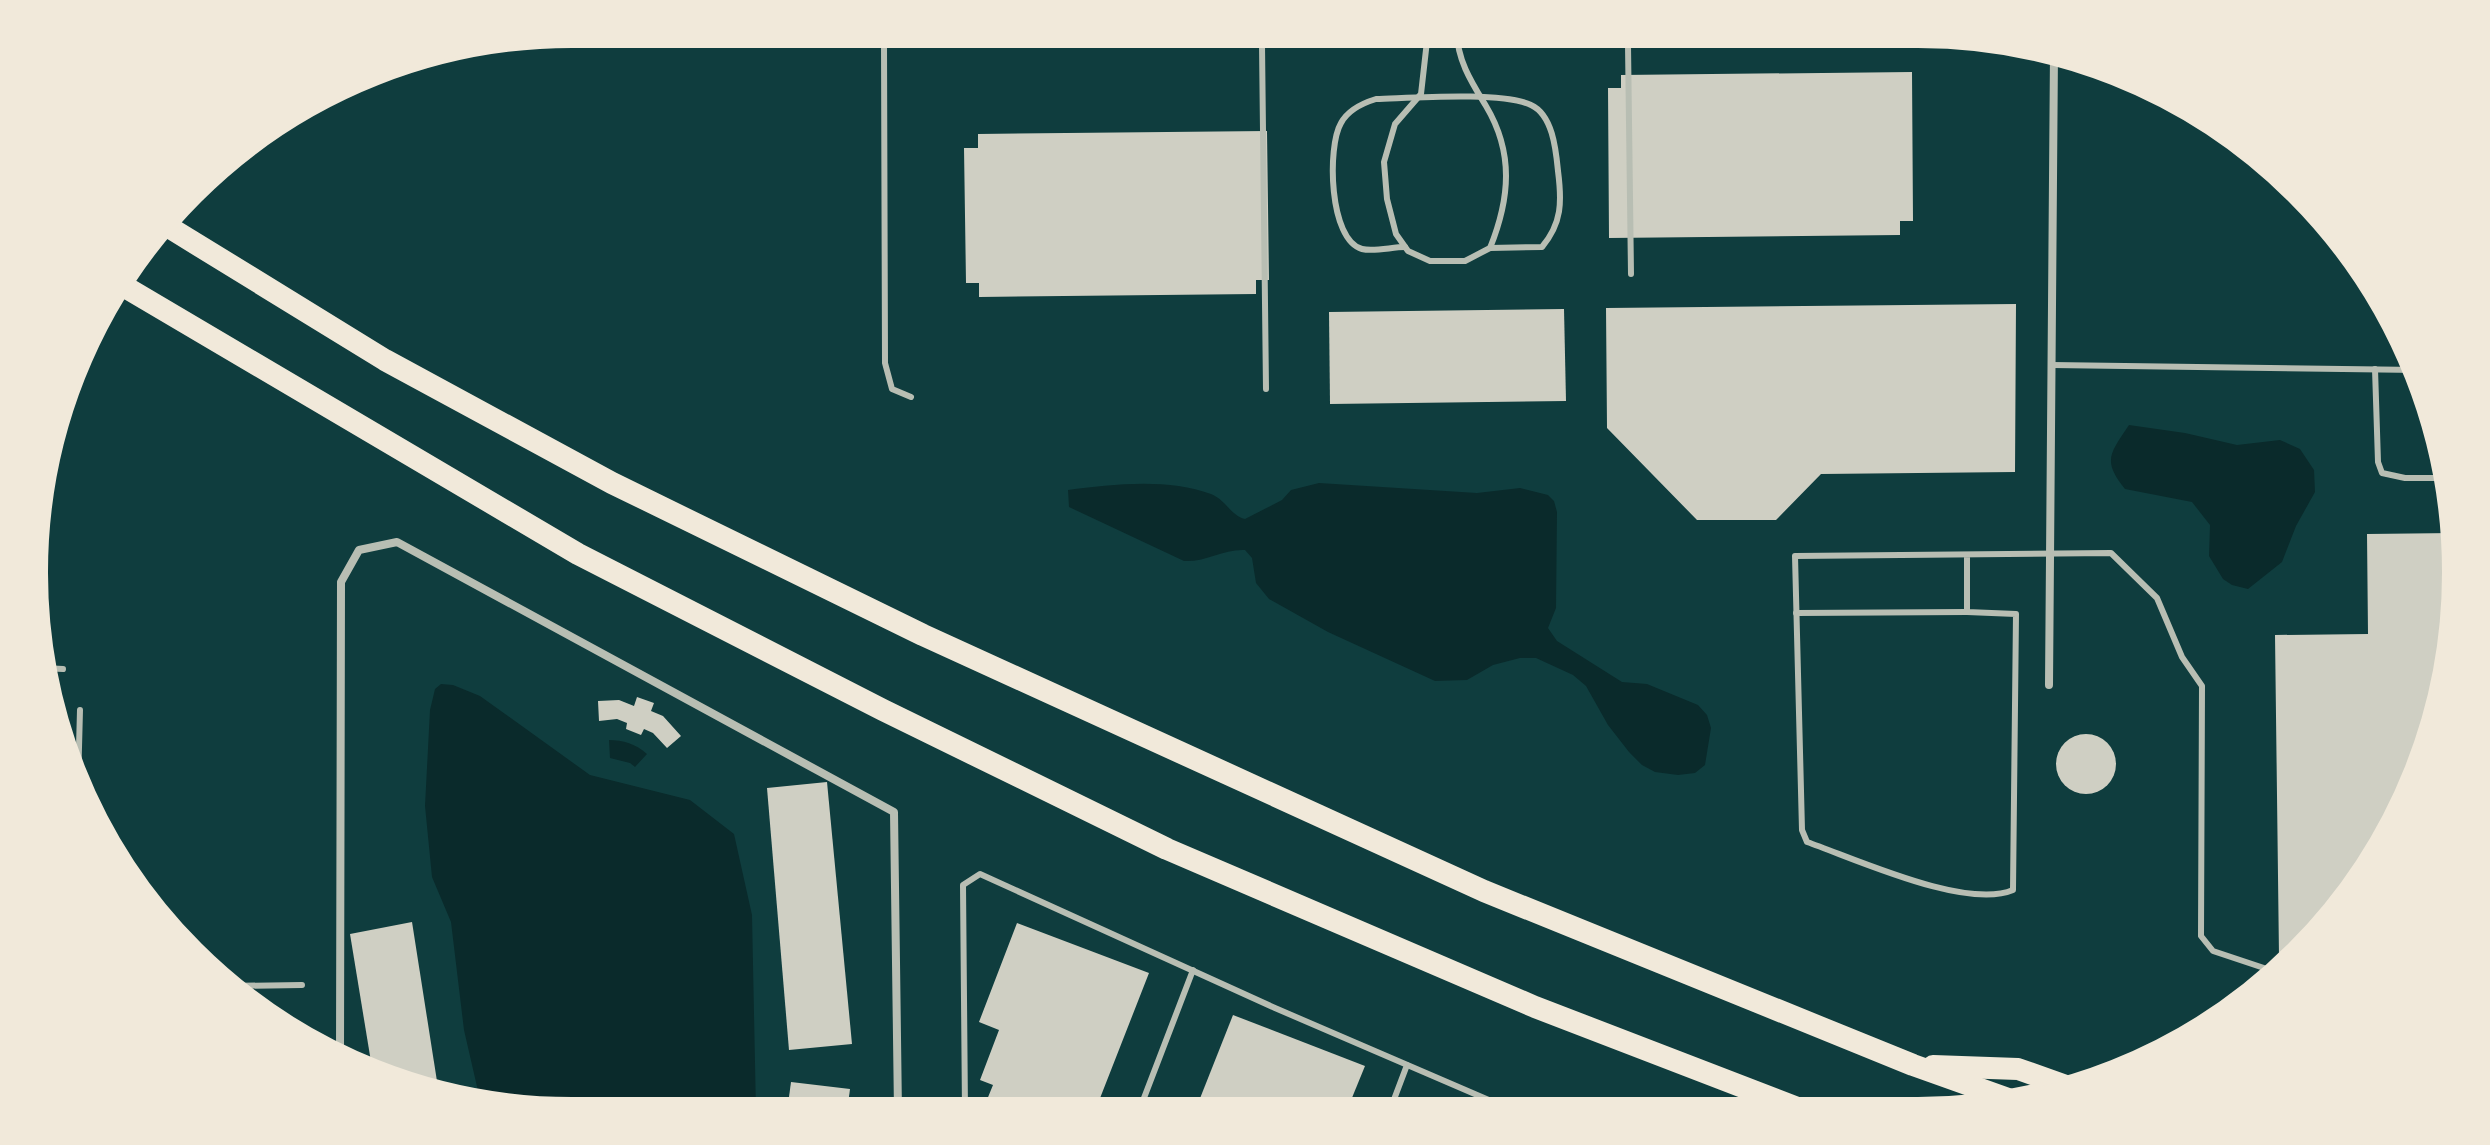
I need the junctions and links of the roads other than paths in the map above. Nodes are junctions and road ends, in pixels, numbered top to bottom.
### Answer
1 (884, 46) edge
2 (1262, 46) edge
3 (1426, 46) edge
4 (1457, 46) edge
5 (1628, 46) edge
6 (2054, 64) edge
7 (1417, 98) junction
8 (1480, 98) junction
9 (173, 230) edge
10 (1405, 247) junction
11 (1490, 248) junction
12 (1631, 274) dead end
13 (129, 289) edge
14 (2052, 365) junction
15 (2375, 369) junction
16 (2403, 370) edge
17 (1266, 389) dead end
18 (911, 397) dead end
19 (2435, 478) edge
20 (1967, 555) junction
21 (2050, 555) junction
22 (1967, 612) junction
23 (1796, 613) junction
24 (55, 669) edge
25 (63, 669) dead end
26 (2049, 685) dead end
27 (80, 710) dead end
28 (79, 755) edge
29 (2265, 968) edge
30 (1193, 970) junction
31 (302, 985) dead end
32 (247, 986) edge
33 (340, 1045) edge
34 (1407, 1065) junction
35 (1913, 1065) junction
36 (2053, 1081) edge
37 (1992, 1093) edge
38 (898, 1099) edge
39 (965, 1099) edge
40 (1144, 1099) edge
41 (1394, 1099) edge
42 (1486, 1099) edge
43 (1774, 1099) edge

1 - 18 lane
2 - 17 lane
3 - 7 lane
4 - 8 lane
5 - 12 lane
6 - 14 street
7 - 8 lane
7 - 10 lane
7 - 10 lane
8 - 11 lane
8 - 11 lane
9 - 35 highway
10 - 11 lane
13 - 43 highway
14 - 15 lane
14 - 21 street
15 - 16 lane
15 - 19 lane
20 - 21 lane
20 - 22 lane
20 - 23 lane
21 - 26 street
21 - 29 lane
22 - 23 lane
22 - 23 lane
24 - 25 lane
27 - 28 lane
30 - 34 lane
30 - 39 lane
30 - 40 lane
31 - 32 lane
33 - 38 street
34 - 41 lane
34 - 42 lane
35 - 36 highway
35 - 37 highway

